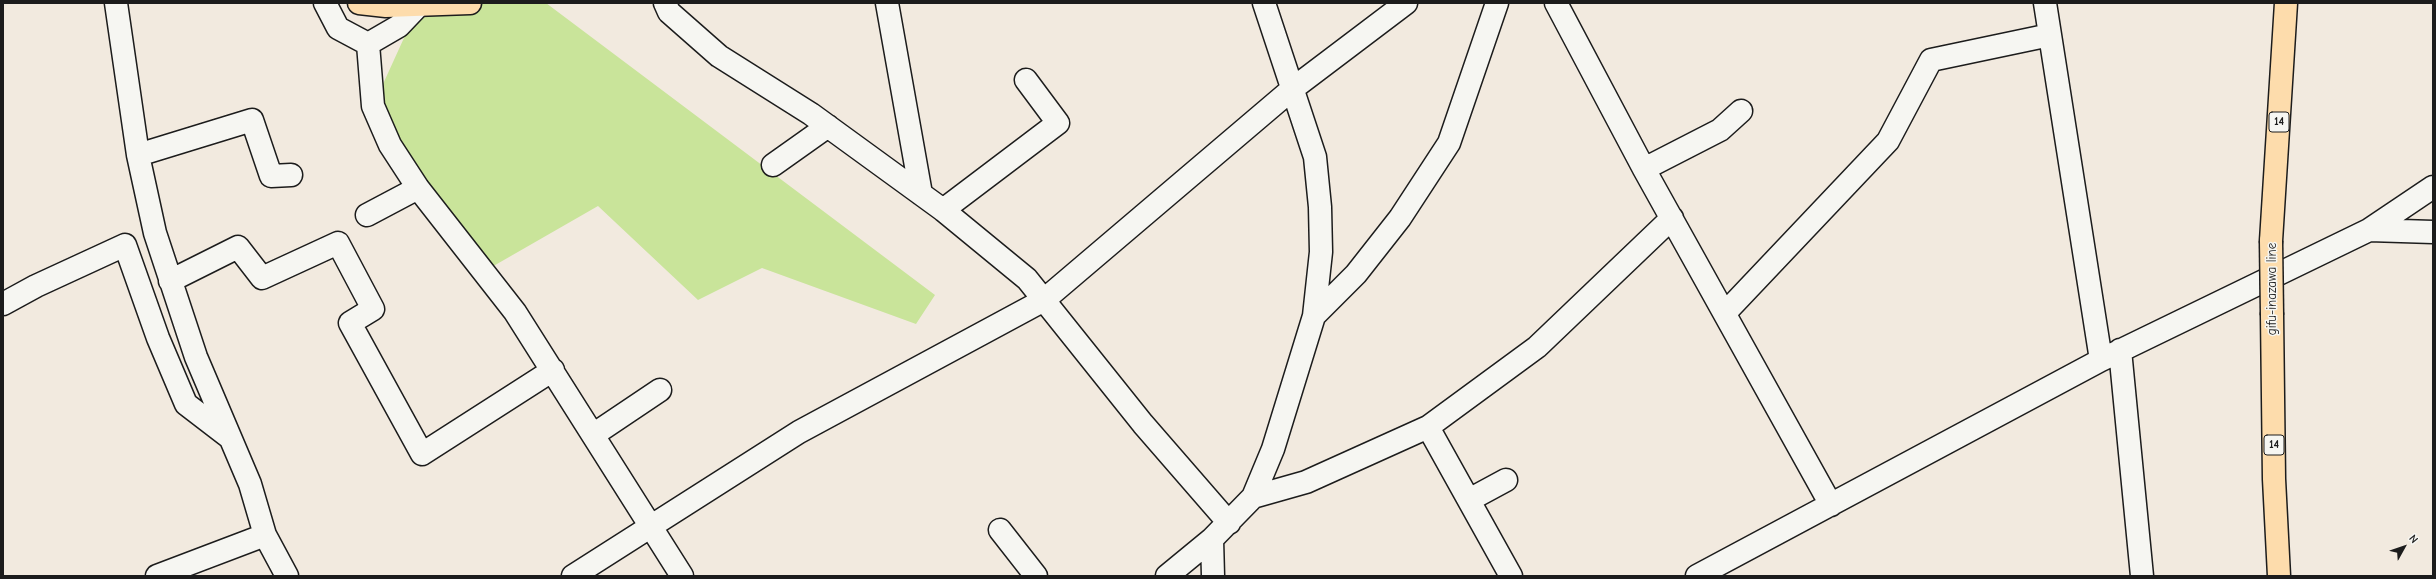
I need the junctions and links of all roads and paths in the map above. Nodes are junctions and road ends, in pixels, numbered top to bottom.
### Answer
1 (116, 3) edge
2 (326, 3) edge
3 (360, 3) edge
4 (470, 3) edge
5 (665, 3) edge
6 (887, 3) edge
7 (1264, 3) edge
8 (1406, 3) edge
9 (1497, 3) edge
10 (1556, 3) edge
11 (2044, 3) edge
12 (2286, 3) edge
13 (419, 4) junction
14 (2050, 35) junction
15 (368, 44) junction
16 (1026, 80) dead end
17 (1291, 90) junction
18 (1741, 111) dead end
19 (828, 126) junction
20 (138, 155) junction
21 (773, 165) dead end
22 (1644, 169) junction
23 (291, 175) dead end
24 (2433, 187) edge
25 (418, 188) junction
26 (921, 194) junction
27 (943, 210) junction
28 (367, 215) dead end
29 (1672, 218) junction
30 (2369, 230) junction
31 (2433, 232) edge
32 (170, 281) junction
33 (1044, 300) junction
34 (3, 304) edge
35 (1725, 313) junction
36 (1314, 316) junction
37 (2111, 355) junction
38 (553, 370) junction
39 (660, 390) dead end
40 (1428, 427) junction
41 (593, 435) junction
42 (231, 438) junction
43 (1506, 480) dead end
44 (1253, 497) junction
45 (1469, 500) junction
46 (1831, 505) junction
47 (1229, 523) junction
48 (650, 525) junction
49 (1000, 530) dead end
50 (266, 535) junction
51 (1212, 539) junction
52 (157, 576) edge
53 (287, 576) edge
54 (573, 576) edge
55 (682, 576) edge
56 (1036, 576) edge
57 (1167, 576) edge
58 (1213, 576) edge
59 (1511, 576) edge
60 (1697, 576) edge
61 (2142, 576) edge
62 (2279, 576) edge

1 - 20 street
2 - 15 street
3 - 13 main road
4 - 13 main road
5 - 19 street
6 - 26 street
7 - 17 street
8 - 17 street
9 - 36 street
10 - 22 street
11 - 14 street
12 - 62 main road, gifu-inazawa line / 14, bridge
13 - 15 street
14 - 35 street
14 - 37 street
15 - 25 street
16 - 27 street
17 - 33 street
17 - 36 street
18 - 22 street
19 - 21 street
19 - 26 street
20 - 23 street
20 - 32 street
22 - 29 street
24 - 30 street
25 - 28 street
25 - 38 street
26 - 27 street
27 - 33 street
29 - 35 street
29 - 40 street
30 - 31 street
30 - 37 street
32 - 38 street
32 - 42 street
33 - 47 street
33 - 48 street
34 - 42 street
35 - 46 street
36 - 44 street
37 - 46 street
37 - 61 street
38 - 41 street
39 - 41 street
40 - 44 street
40 - 45 street
41 - 48 street
42 - 50 street
43 - 45 street
44 - 47 street
45 - 59 street
46 - 60 street
47 - 51 street
48 - 54 street
48 - 55 street
49 - 56 street
50 - 52 street
50 - 53 street
51 - 57 street
51 - 58 street

